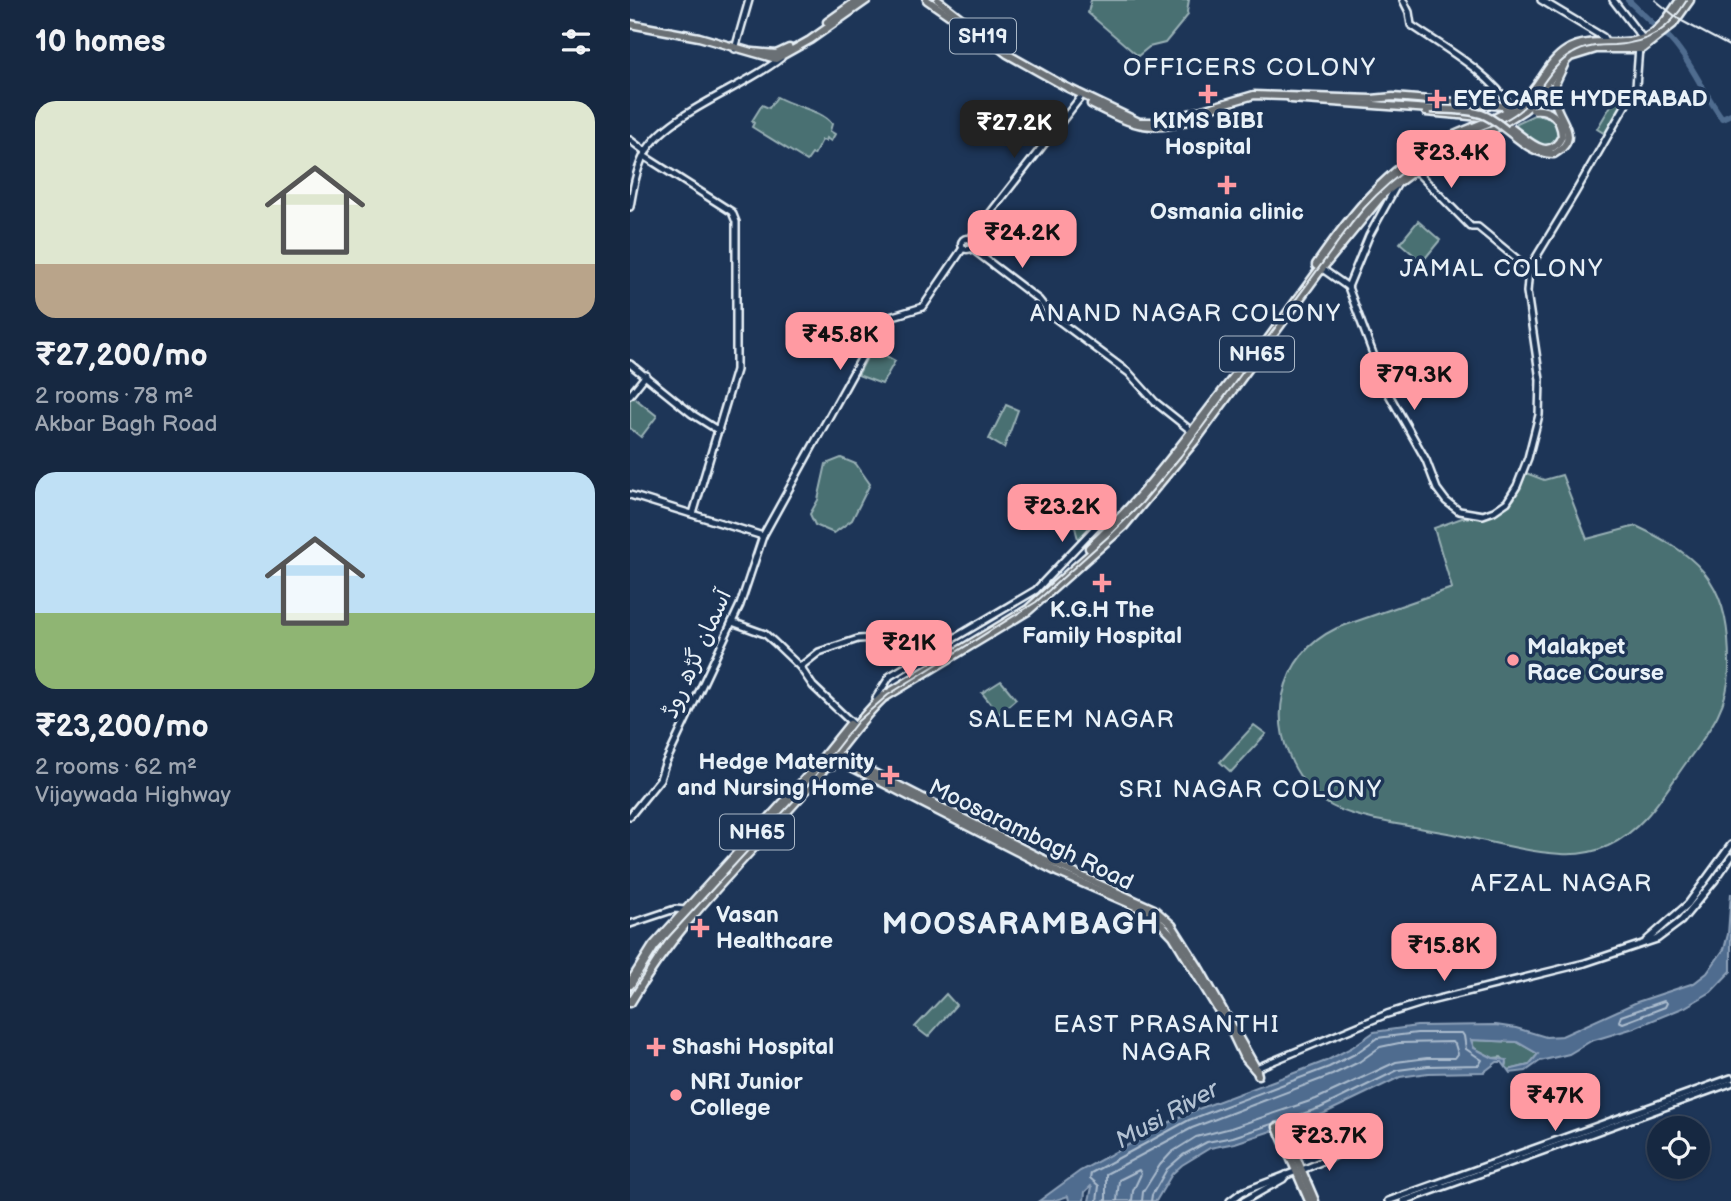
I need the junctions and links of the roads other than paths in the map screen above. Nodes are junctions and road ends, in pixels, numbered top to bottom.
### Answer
1 (749, 0) edge
2 (858, 0) edge
3 (867, 0) edge
4 (927, 0) edge
5 (938, 0) edge
6 (1403, 0) edge
7 (1541, 0) edge
8 (1612, 0) edge
9 (1681, 0) edge
10 (1689, 0) edge
11 (630, 24) edge
12 (1606, 42) junction
13 (1641, 43) junction
14 (735, 49) junction
15 (1574, 54) junction
16 (776, 58) junction
17 (1080, 99) junction
18 (1374, 101) junction
19 (1472, 105) junction
20 (1430, 107) junction
21 (1508, 113) junction
22 (1470, 116) junction
23 (1488, 122) junction
24 (630, 140) edge
25 (645, 154) junction
26 (1414, 169) junction
27 (1399, 179) junction
28 (630, 207) edge
29 (970, 239) junction
30 (971, 247) junction
31 (963, 248) junction
32 (1321, 268) junction
33 (1529, 269) junction
34 (1348, 287) junction
35 (630, 364) edge
36 (646, 375) junction
37 (630, 395) edge
38 (719, 431) junction
39 (1195, 434) junction
40 (630, 495) edge
41 (692, 514) junction
42 (1118, 523) junction
43 (763, 536) junction
44 (1016, 615) junction
45 (732, 622) junction
46 (932, 652) junction
47 (800, 667) junction
48 (876, 698) junction
49 (852, 723) junction
50 (831, 754) junction
51 (843, 762) junction
52 (825, 766) junction
53 (630, 816) edge
54 (750, 845) junction
55 (1731, 845) edge
56 (1731, 857) edge
57 (685, 910) junction
58 (630, 924) edge
59 (1646, 941) junction
60 (654, 955) junction
61 (630, 984) edge
62 (630, 1002) edge
63 (1256, 1071) junction
64 (1731, 1081) edge
65 (1277, 1127) dead end
66 (1286, 1134) joint
67 (1299, 1170) junction
68 (1286, 1175) junction
69 (1230, 1201) edge
70 (1244, 1201) edge
71 (1309, 1201) edge
72 (1315, 1201) edge
73 (1388, 1201) edge
74 (1404, 1201) edge

1 - 14 street
2 - 16 main road
3 - 16 main road
4 - 17 main road, SH19
5 - 18 main road, SH19
6 - 21 street
7 - 12 street
8 - 13 street
9 - 13 highway
10 - 13 highway, NH65
11 - 14 main road
12 - 13 highway, NH65
12 - 21 highway, NH65
13 - 15 highway
13 - 33 street
14 - 16 main road
15 - 20 main road, SH19, bridge
15 - 21 highway, NH65
16 - 25 street
17 - 18 main road, SH19
17 - 29 street
18 - 19 main road, SH19
18 - 20 main road, SH19
18 - 22 main road, SH19
19 - 21 main road, SH19
19 - 22 main road
20 - 21 main road, SH19, bridge
21 - 23 highway, NH65
21 - 26 highway, NH65
22 - 23 main road, SH19
23 - 39 highway, NH65
24 - 25 street
25 - 28 street
25 - 38 street
26 - 27 highway, NH65
26 - 33 street
27 - 32 highway, NH65
27 - 34 street
29 - 30 street
29 - 31 street
30 - 31 street
30 - 39 street
31 - 43 street, آسمان گڑھ روڈ
32 - 34 street
32 - 39 highway, NH65
33 - 34 street
35 - 36 street
36 - 37 street
36 - 38 street
38 - 41 street
39 - 42 highway, NH65
39 - 44 highway, NH65
40 - 41 street
41 - 43 street
42 - 44 highway, NH65
42 - 46 street
43 - 45 street, آسمان گڑھ روڈ
44 - 48 highway, NH65
44 - 50 highway, NH65
45 - 47 street
45 - 53 street, آسمان گڑھ روڈ
46 - 47 street
46 - 48 street
47 - 49 street
48 - 49 highway, NH65
49 - 50 highway, NH65
50 - 51 main road, Moosarambagh Road
50 - 52 highway, NH65
50 - 54 highway, NH65
50 - 63 main road, Moosarambagh Road
51 - 52 highway
51 - 63 main road, Moosarambagh Road
52 - 54 highway, NH65
54 - 57 highway, NH65
54 - 60 highway, NH65
55 - 59 street
56 - 59 street
57 - 58 street
57 - 60 highway, NH65
59 - 63 street
60 - 61 highway, NH65
60 - 62 highway, NH65
64 - 73 street
64 - 74 street
65 - 67 main road
66 - 67 main road
66 - 67 street
67 - 68 street
67 - 71 main road
67 - 72 main road
68 - 69 street
68 - 70 street

